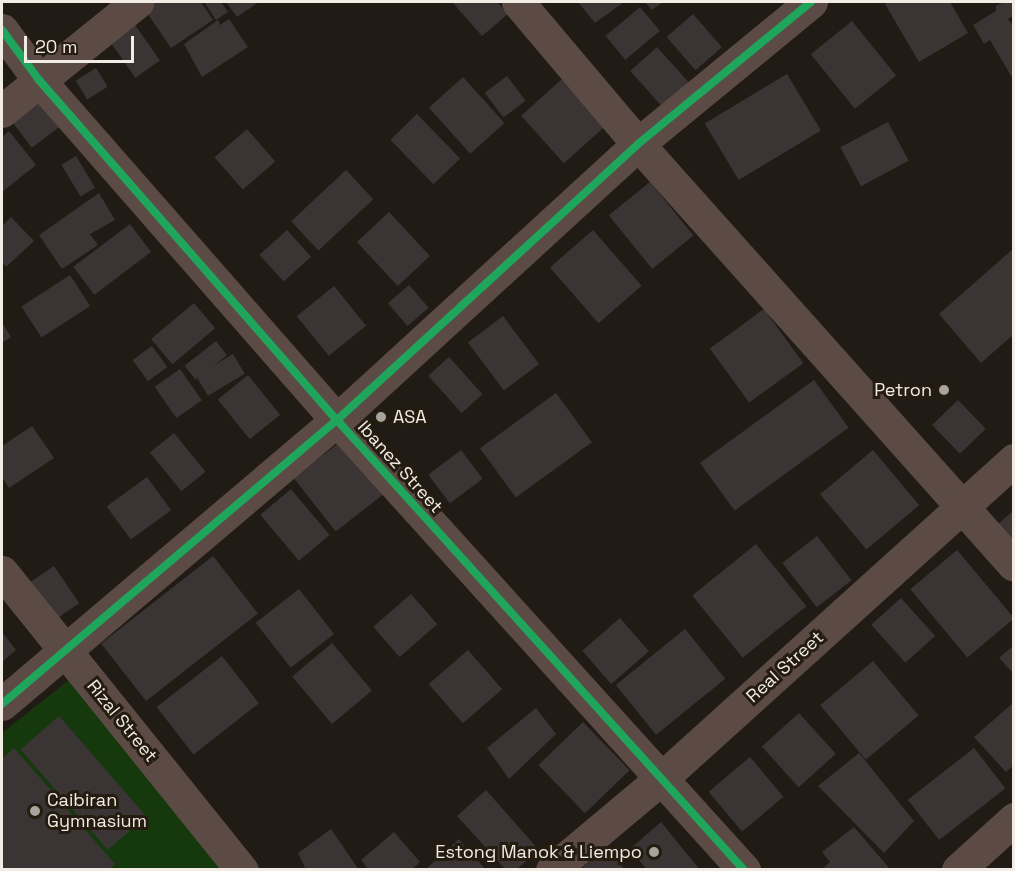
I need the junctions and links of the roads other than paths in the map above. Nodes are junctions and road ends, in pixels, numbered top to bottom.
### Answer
1 (137, 2) edge
2 (519, 2) edge
3 (811, 2) edge
4 (2, 30) edge
5 (39, 81) junction
6 (2, 111) edge
7 (638, 144) junction
8 (337, 420) junction
9 (1014, 460) edge
10 (964, 506) junction
11 (1014, 565) edge
12 (2, 572) edge
13 (65, 650) junction
14 (2, 704) edge
15 (663, 777) junction
16 (1014, 819) edge
17 (242, 870) edge
18 (552, 870) edge
19 (744, 870) edge
20 (958, 870) edge

1 - 5 street
2 - 7 street
3 - 7 street
4 - 5 street, Ibanez Street
5 - 6 street
5 - 8 street, Ibanez Street
7 - 8 street
7 - 10 street
8 - 13 street
8 - 15 street, Ibanez Street
9 - 10 street, Real Street
10 - 11 street
10 - 15 street, Real Street
12 - 13 street, Rizal Street
13 - 14 street
13 - 17 street, Rizal Street
15 - 18 street, Real Street
15 - 19 street, Ibanez Street
16 - 20 street

